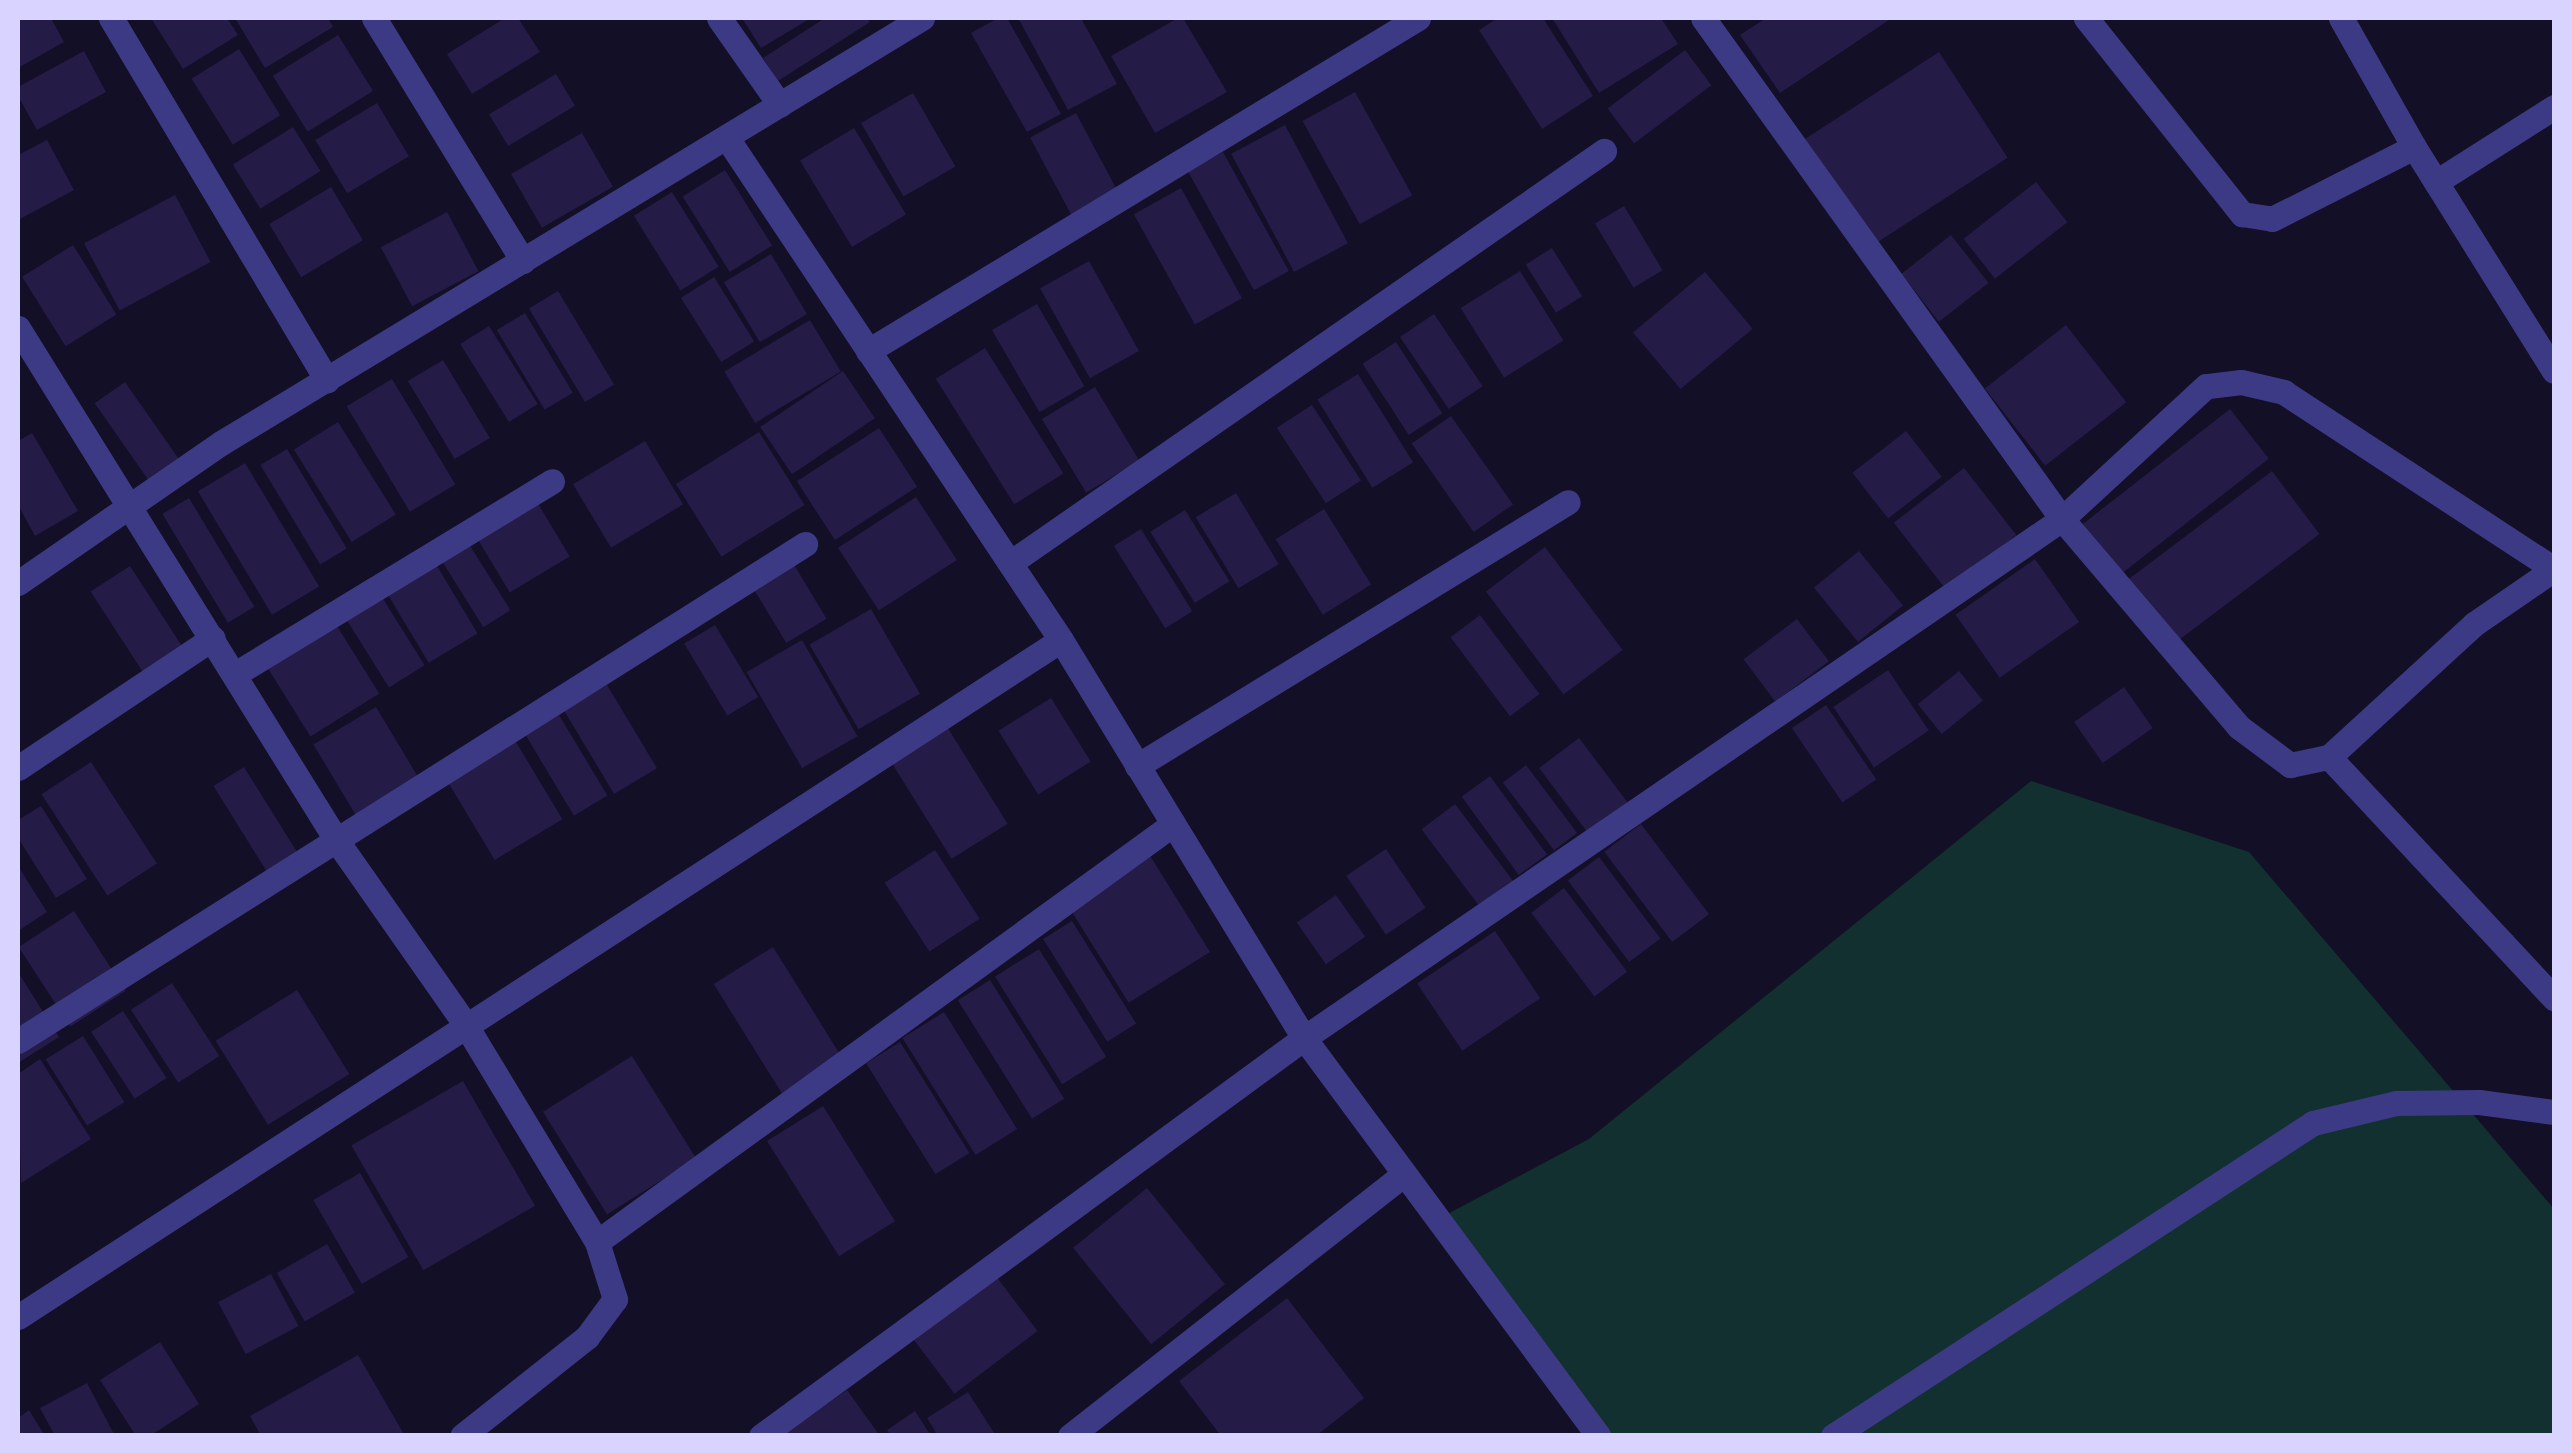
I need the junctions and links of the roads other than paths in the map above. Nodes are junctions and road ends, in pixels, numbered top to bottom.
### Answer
1 (111, 18) edge
2 (374, 18) edge
3 (719, 18) edge
4 (922, 18) edge
5 (1418, 18) edge
6 (1703, 18) edge
7 (2086, 18) edge
8 (2341, 18) edge
9 (780, 105) junction
10 (2554, 107) edge
11 (727, 138) junction
12 (2414, 148) junction
13 (1604, 151) dead end
14 (2436, 182) junction
15 (524, 261) junction
16 (18, 328) edge
17 (868, 351) junction
18 (2554, 371) edge
19 (327, 380) junction
20 (552, 481) dead end
21 (1568, 502) dead end
22 (130, 506) junction
23 (2062, 519) junction
24 (805, 544) dead end
25 (1010, 564) junction
26 (18, 583) edge
27 (213, 638) junction
28 (1060, 640) junction
29 (235, 674) junction
30 (2329, 757) junction
31 (1137, 766) junction
32 (18, 768) edge
33 (1173, 824) junction
34 (336, 841) junction
35 (2554, 998) edge
36 (465, 1024) junction
37 (1304, 1038) junction
38 (18, 1041) edge
39 (2554, 1112) edge
40 (1402, 1176) junction
41 (598, 1242) junction
42 (18, 1317) edge
43 (462, 1436) edge
44 (761, 1436) edge
45 (1070, 1436) edge
46 (1599, 1436) edge
47 (1833, 1436) edge

1 - 19 street
2 - 15 street
3 - 9 street
4 - 9 street
5 - 17 street
6 - 23 street
7 - 12 street
8 - 12 street
9 - 11 street
10 - 14 street
11 - 15 street
11 - 17 street
12 - 14 street
13 - 25 street
14 - 18 street
15 - 19 street
16 - 22 street
17 - 25 street
19 - 22 street
20 - 29 street
21 - 31 street
22 - 26 street
22 - 27 street
23 - 30 street
23 - 30 street
23 - 37 street
24 - 34 street
25 - 28 street
27 - 29 street
27 - 32 street
28 - 31 street
28 - 36 street
29 - 34 street
30 - 35 street
31 - 33 street
33 - 37 street
33 - 41 street
34 - 36 street
34 - 38 street
36 - 41 street
36 - 42 street
37 - 40 street
37 - 44 street
39 - 47 street
40 - 45 street
40 - 46 street
41 - 43 street

